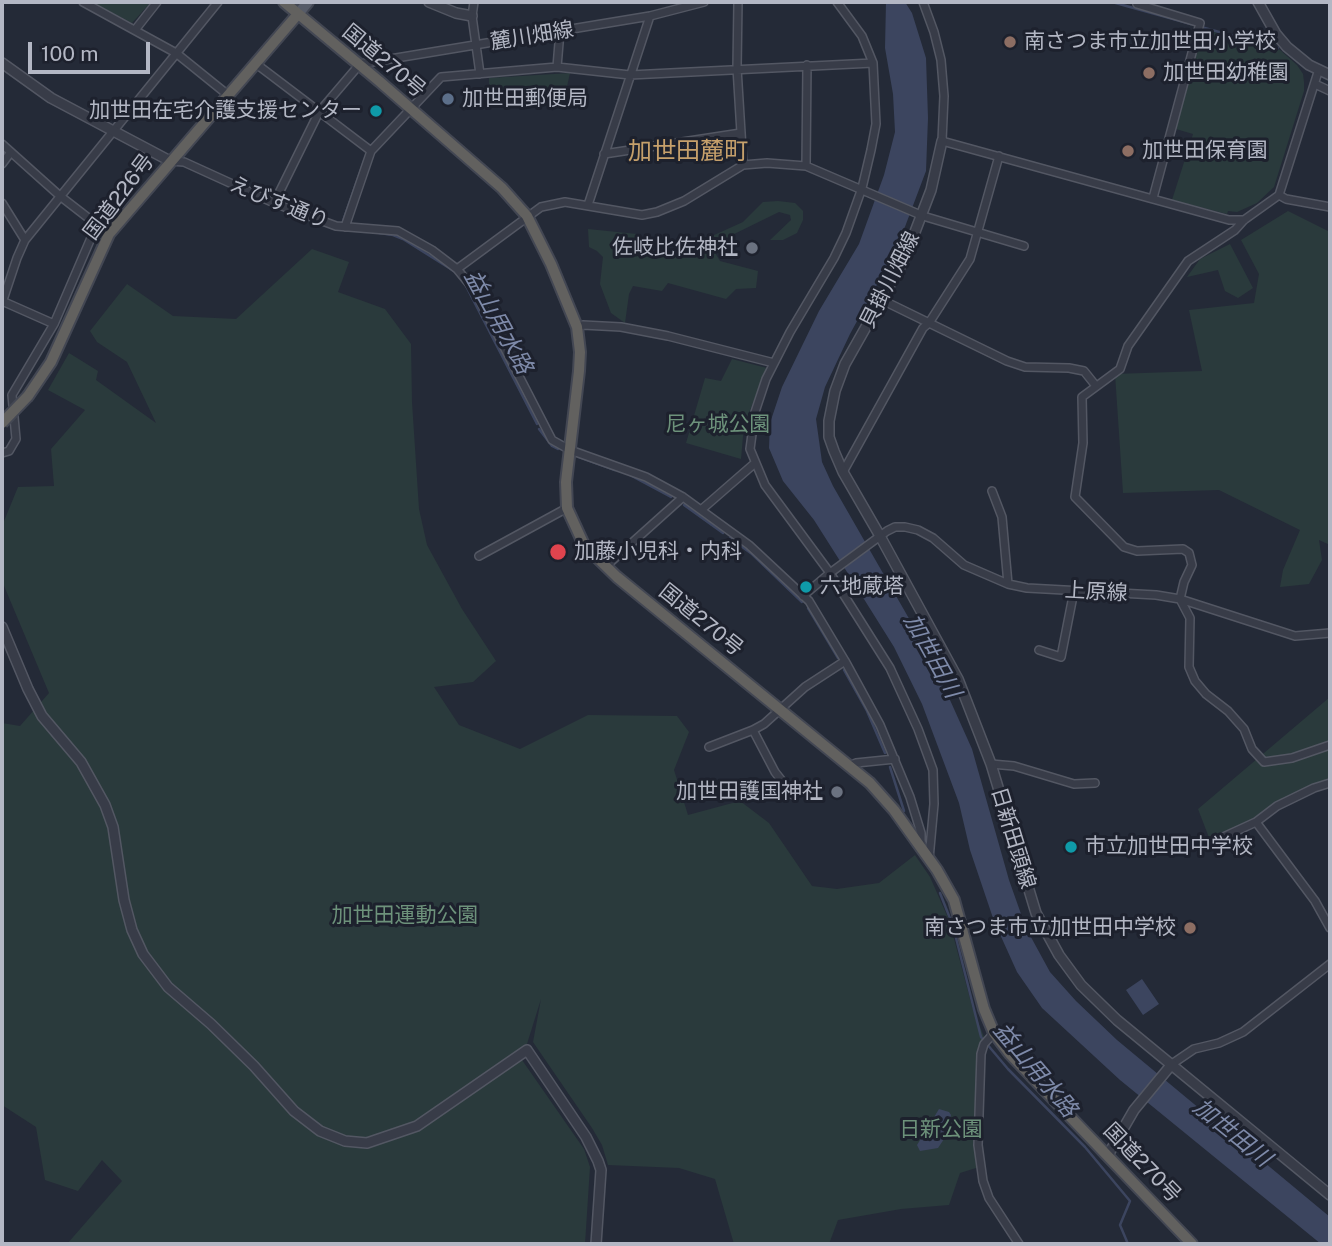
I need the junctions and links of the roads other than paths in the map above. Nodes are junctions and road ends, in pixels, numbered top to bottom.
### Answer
1 (83, 2) edge
2 (157, 2) edge
3 (218, 2) edge
4 (284, 2) edge
5 (308, 2) edge
6 (429, 2) edge
7 (474, 2) edge
8 (704, 2) edge
9 (738, 2) edge
10 (837, 2) edge
11 (923, 2) edge
12 (1138, 2) edge
13 (1258, 2) edge
14 (298, 14) junction
15 (472, 16) junction
16 (650, 16) junction
17 (135, 30) junction
18 (560, 31) junction
19 (477, 45) junction
20 (176, 52) junction
21 (2, 63) edge
22 (873, 63) junction
23 (255, 64) junction
24 (359, 64) junction
25 (807, 65) junction
26 (557, 67) junction
27 (737, 68) junction
28 (1319, 69) junction
29 (480, 74) junction
30 (630, 75) junction
31 (1330, 75) edge
32 (1315, 84) junction
33 (1330, 91) edge
34 (228, 95) junction
35 (411, 108) junction
36 (319, 112) junction
37 (111, 132) junction
38 (741, 133) junction
39 (942, 141) junction
40 (2, 144) edge
41 (370, 151) junction
42 (11, 152) junction
43 (604, 154) junction
44 (999, 156) junction
45 (170, 161) junction
46 (2, 164) edge
47 (743, 165) junction
48 (806, 166) junction
49 (864, 189) junction
50 (1279, 195) junction
51 (60, 196) junction
52 (1153, 198) junction
53 (2, 203) edge
54 (275, 203) junction
55 (587, 205) junction
56 (1330, 207) edge
57 (920, 215) junction
58 (527, 216) junction
59 (1244, 220) junction
60 (97, 224) junction
61 (345, 227) junction
62 (978, 233) junction
63 (109, 234) junction
64 (25, 240) junction
65 (1024, 246) dead end
66 (457, 269) junction
67 (882, 300) junction
68 (2, 302) edge
69 (929, 323) junction
70 (54, 324) junction
71 (577, 327) junction
72 (774, 363) junction
73 (1096, 386) junction
74 (2, 390) edge
75 (12, 395) junction
76 (2, 423) edge
77 (570, 450) junction
78 (2, 453) edge
79 (755, 463) junction
80 (843, 472) junction
81 (992, 491) dead end
82 (683, 497) junction
83 (567, 508) junction
84 (701, 510) junction
85 (880, 540) junction
86 (479, 556) dead end
87 (605, 568) junction
88 (832, 572) junction
89 (1008, 584) junction
90 (1074, 591) junction
91 (803, 596) junction
92 (1180, 599) junction
93 (2, 627) edge
94 (1330, 633) edge
95 (1039, 650) dead end
96 (845, 661) junction
97 (779, 709) junction
98 (753, 730) junction
99 (1330, 745) edge
100 (709, 747) dead end
101 (895, 759) junction
102 (991, 764) junction
103 (849, 766) junction
104 (1095, 783) dead end
105 (1330, 783) edge
106 (793, 795) dead end
107 (1256, 822) junction
108 (1208, 844) dead end
109 (921, 849) junction
110 (929, 859) junction
111 (1330, 928) edge
112 (1330, 964) edge
113 (992, 1035) junction
114 (1170, 1066) junction
115 (1108, 1155) junction
116 (1330, 1195) edge
117 (596, 1244) edge
118 (1019, 1244) edge
119 (1192, 1244) edge

1 - 17 street
2 - 17 street
3 - 20 street
4 - 14 highway, 国道270号
5 - 14 main road
6 - 15 street
7 - 15 street
8 - 16 street, 麓川畑線
9 - 27 street
10 - 22 street
11 - 39 street, 貝掛川畑線
12 - 52 street
13 - 28 street
14 - 23 highway, 国道226号
14 - 24 highway, 国道270号
15 - 19 street
16 - 18 street, 麓川畑線
16 - 30 street
17 - 20 street
18 - 19 street, 麓川畑線
18 - 26 street
19 - 24 street, 麓川畑線
19 - 29 street
20 - 34 street
20 - 37 street
21 - 37 street
22 - 25 street
22 - 49 street
23 - 34 highway, 国道226号
23 - 36 street
24 - 35 highway, 国道270号
24 - 36 street
25 - 27 street
25 - 48 street
26 - 29 street
26 - 30 street
27 - 30 street
27 - 38 street
28 - 31 street
28 - 32 street
29 - 35 street
30 - 43 street
32 - 33 street
32 - 50 street
34 - 45 highway, 国道226号
35 - 41 street
35 - 58 highway, 国道270号
36 - 41 street
36 - 54 street
37 - 45 street
37 - 51 street
38 - 43 street
38 - 47 street
39 - 44 street
39 - 57 street, 貝掛川畑線
40 - 42 street
41 - 61 street
42 - 46 street
42 - 51 street
43 - 55 street
44 - 52 street
44 - 62 street
45 - 54 street, えびす通り
45 - 63 highway, 国道226号
47 - 48 street
47 - 55 street
48 - 49 street
49 - 57 street
49 - 72 street
50 - 56 street
50 - 59 street
51 - 60 street
51 - 64 street
52 - 59 street
53 - 64 street
54 - 61 street, えびす通り
55 - 58 street
57 - 62 street
57 - 67 street, 貝掛川畑線
58 - 66 street
58 - 71 highway, 国道270号
59 - 73 street
60 - 63 street
60 - 70 street
61 - 66 street, えびす通り
62 - 65 street
62 - 69 street
63 - 76 highway, 国道226号, bridge
64 - 68 street
66 - 77 street, えびす通り
67 - 69 street
67 - 80 street, 貝掛川畑線
68 - 70 street
69 - 73 street
69 - 80 street
70 - 75 street
71 - 72 street
71 - 77 highway, 国道270号
72 - 79 street
73 - 92 street
74 - 75 street
75 - 78 street
77 - 82 street
77 - 83 highway, 国道270号
79 - 84 street
79 - 88 street
80 - 85 street, 貝掛川畑線
81 - 89 street
82 - 84 street
82 - 87 street
83 - 86 street
83 - 87 highway, 国道270号
84 - 91 street
85 - 88 street
85 - 89 street, 上原線
85 - 102 street, 日新田頭線
87 - 97 highway, 国道270号
88 - 91 street
88 - 110 street
89 - 90 street, 上原線
90 - 92 street, 上原線
90 - 95 street
91 - 96 street
92 - 94 street, 上原線
92 - 99 street
93 - 117 street
96 - 97 street
96 - 101 street
97 - 98 street
97 - 103 highway, 国道270号
98 - 100 street
98 - 106 street
101 - 103 street
101 - 109 street
102 - 104 street
102 - 114 street, 日新田頭線
103 - 109 highway, 国道270号
105 - 107 street
107 - 108 street
107 - 111 street
109 - 110 highway, 国道270号
110 - 113 highway, 国道270号
112 - 114 street
113 - 115 highway, 国道270号
113 - 118 street
114 - 115 street
114 - 116 street, 日新田頭線
115 - 119 highway, 国道270号

